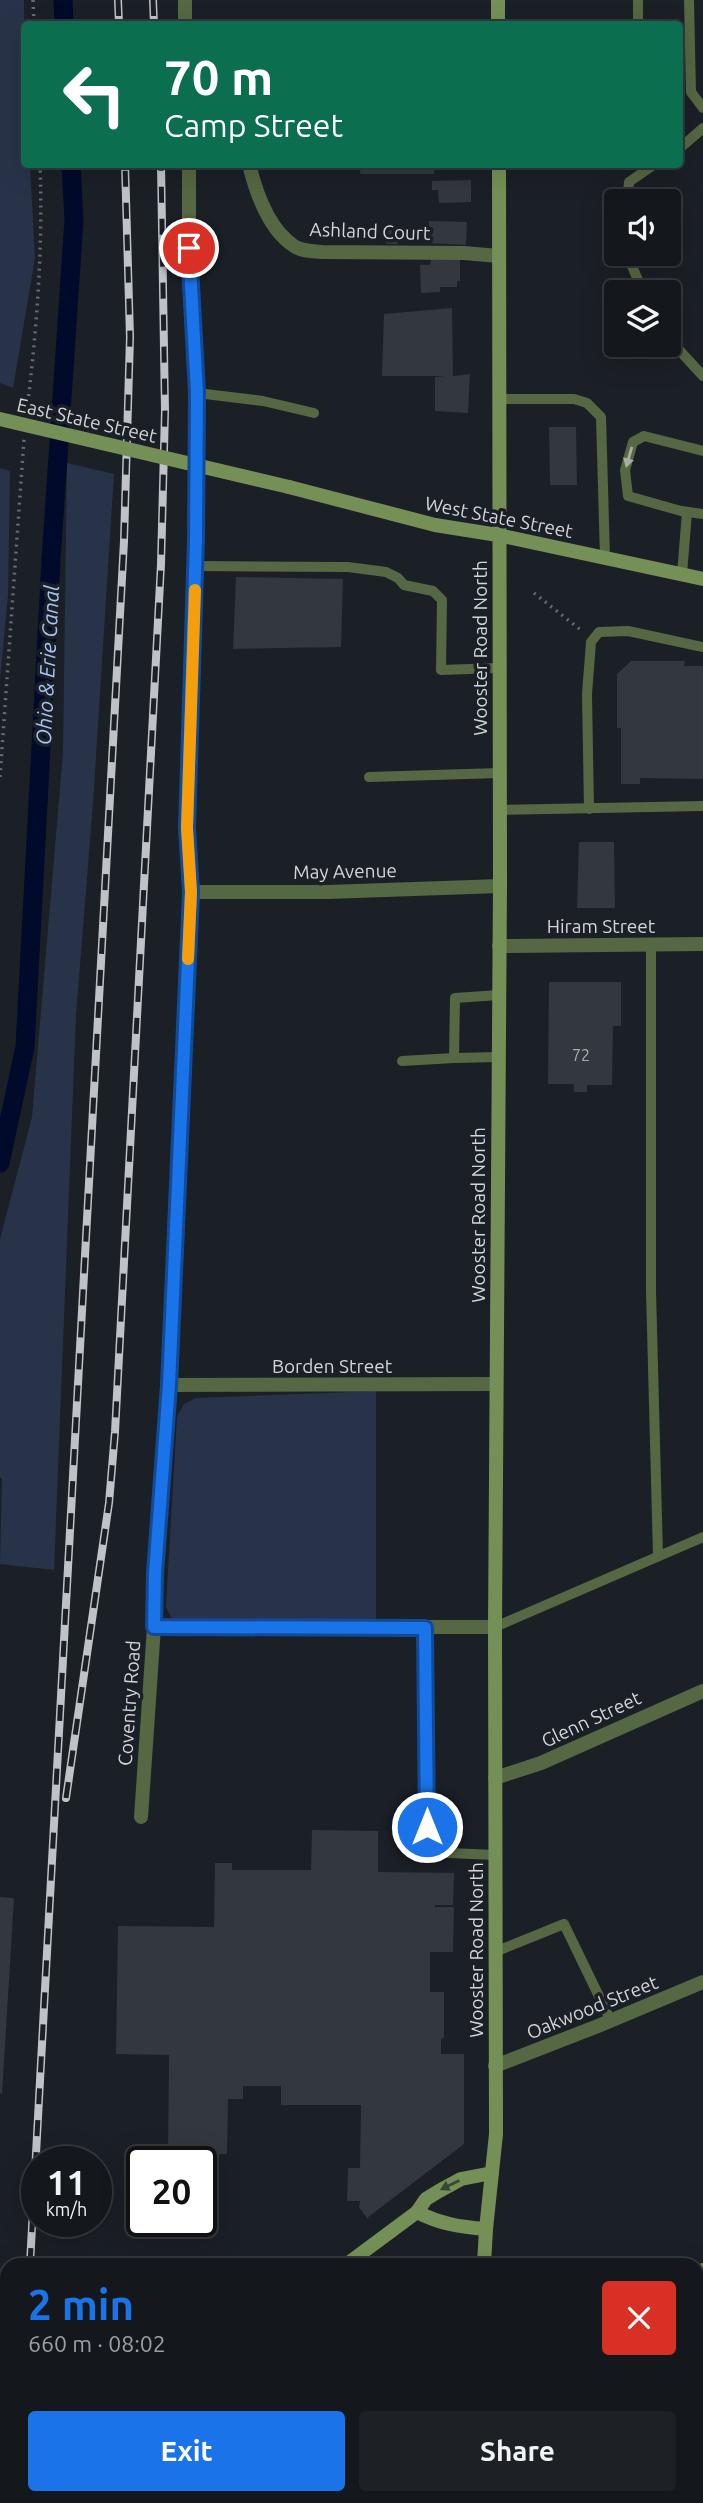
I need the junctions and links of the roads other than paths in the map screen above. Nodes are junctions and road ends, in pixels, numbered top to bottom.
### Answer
1 (185, 0) edge
2 (498, 0) edge
3 (638, 0) edge
4 (689, 0) edge
5 (185, 21) edge
6 (498, 21) edge
7 (638, 21) edge
8 (703, 108) edge
9 (703, 128) edge
10 (683, 146) edge
11 (189, 168) edge
12 (250, 168) edge
13 (499, 168) edge
14 (650, 168) edge
15 (628, 189) edge
16 (499, 256) junction
17 (681, 352) edge
18 (703, 376) edge
19 (197, 393) junction
20 (498, 399) junction
21 (314, 413) dead end
22 (0, 419) edge
23 (703, 452) edge
24 (289, 487) joint
25 (688, 512) junction
26 (703, 514) edge
27 (498, 535) junction
28 (605, 558) junction
29 (196, 566) junction
30 (681, 575) junction
31 (703, 579) edge
32 (703, 648) edge
33 (499, 668) junction
34 (499, 773) junction
35 (369, 777) dead end
36 (703, 806) edge
37 (589, 809) junction
38 (500, 810) junction
39 (500, 886) junction
40 (191, 892) junction
41 (703, 944) edge
42 (651, 945) junction
43 (499, 946) junction
44 (499, 995) junction
45 (499, 1057) junction
46 (454, 1058) junction
47 (402, 1061) dead end
48 (496, 1384) junction
49 (169, 1385) junction
50 (703, 1537) edge
51 (658, 1556) junction
52 (154, 1627) junction
53 (495, 1627) junction
54 (425, 1628) junction
55 (703, 1691) edge
56 (495, 1779) junction
57 (141, 1817) dead end
58 (495, 1854) junction
59 (495, 1952) junction
60 (703, 1982) edge
61 (611, 2021) junction
62 (495, 2066) junction
63 (492, 2173) junction
64 (417, 2212) junction
65 (486, 2229) junction
66 (355, 2258) edge
67 (484, 2258) edge

1 - 5 street
2 - 6 main road
3 - 7 lane
4 - 8 lane
9 - 10 lane
11 - 19 street, Coventry Road
12 - 16 street, Ashland Court
13 - 16 main road, Wooster Road North
14 - 15 lane
16 - 20 main road, Wooster Road North
17 - 18 lane
19 - 21 lane
19 - 29 street, Coventry Road
20 - 27 main road, Wooster Road North
20 - 28 lane
22 - 24 main road, East State Street, bridge
23 -> 25 lane
24 - 27 main road, West State Street
25 - 26 lane
25 - 30 lane
27 - 28 main road, West State Street
27 - 33 main road, Wooster Road North
28 - 30 main road, West State Street
29 - 33 lane
29 - 40 street, Coventry Road
30 - 31 main road, West State Street
32 - 37 lane
33 - 34 main road, Wooster Road North
34 - 35 lane
34 - 38 main road, Wooster Road North
36 - 37 lane
37 - 38 lane
38 - 39 main road, Wooster Road North
39 - 40 street, May Avenue
39 - 43 main road, Wooster Road North
40 - 49 street, Coventry Road
41 - 42 street, Hiram Street
42 - 43 street, Hiram Street
42 - 51 lane
43 - 44 main road, Wooster Road North
44 - 45 main road, Wooster Road North
44 - 46 lane
45 - 46 lane
45 - 48 main road, Wooster Road North
46 - 47 lane
48 - 49 street, Borden Street
48 - 53 main road, Wooster Road North
49 - 52 street, Coventry Road
50 - 51 lane
51 - 53 lane
52 - 54 street
52 - 57 street, Coventry Road
53 - 54 street
53 - 56 main road, Wooster Road North
54 - 58 lane
55 - 56 street, Glenn Street
56 - 58 main road, Wooster Road North
58 - 59 main road, Wooster Road North
59 - 61 lane
59 - 62 main road, Wooster Road North
60 - 61 street, Oakwood Street
61 - 62 street, Oakwood Street
62 - 63 main road, Wooster Road North
63 -> 64 main road
63 - 65 main road, Wooster Road North
64 - 65 main road
64 - 66 main road
65 - 67 main road, Wooster Road North

